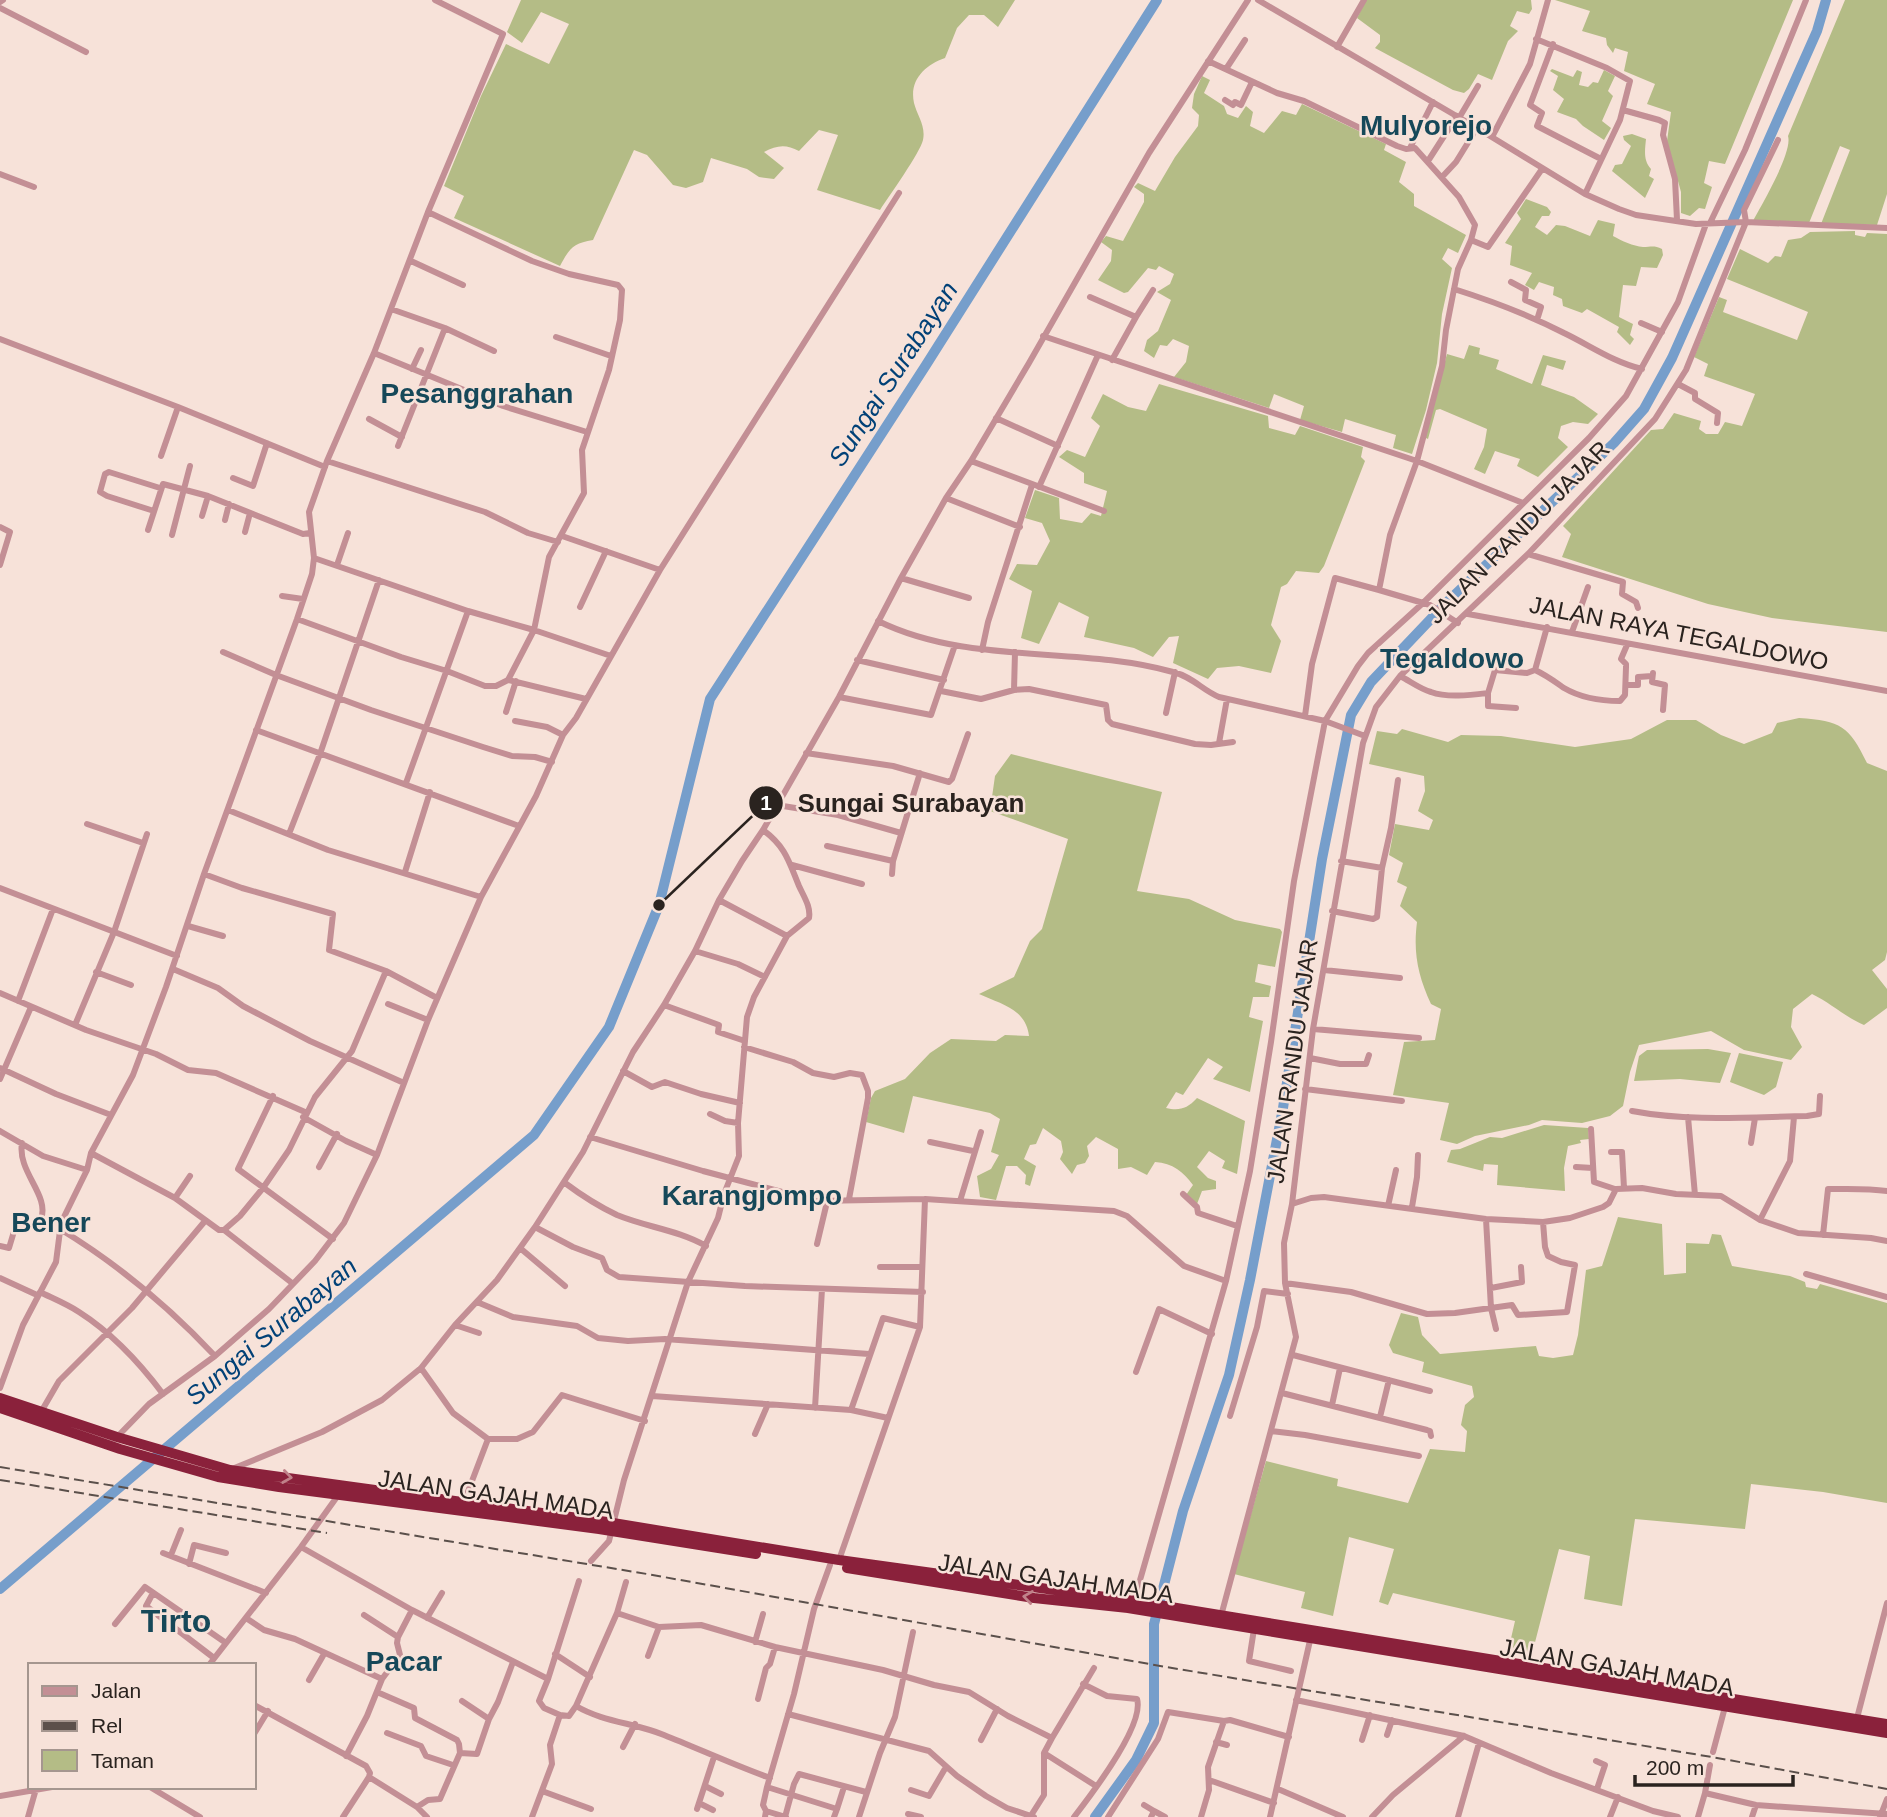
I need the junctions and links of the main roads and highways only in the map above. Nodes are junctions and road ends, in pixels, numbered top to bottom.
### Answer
1 (0, 1398) edge
2 (0, 1408) edge
3 (121, 1442) junction
4 (341, 1490) junction
5 (607, 1526) junction
6 (834, 1563) junction
7 (1145, 1607) junction
8 (1169, 1611) junction
9 (1311, 1635) junction
10 (1367, 1643) junction
11 (1856, 1724) junction
12 (1887, 1724) edge
13 (1887, 1732) edge

1 - 3 highway
2 - 3 highway
3 - 4 highway, JALAN GAJAH MADA
4 - 5 highway, JALAN GAJAH MADA
4 - 5 highway, JALAN GAJAH MADA
5 - 6 highway, JALAN GAJAH MADA
7 -> 6 highway, JALAN GAJAH MADA
6 - 7 highway, JALAN GAJAH MADA
7 - 8 highway, JALAN GAJAH MADA
8 - 9 highway, JALAN GAJAH MADA
8 - 9 highway, JALAN GAJAH MADA
9 - 10 highway, JALAN GAJAH MADA
10 - 11 highway, JALAN GAJAH MADA
10 - 11 highway, JALAN GAJAH MADA
11 - 12 highway, JALAN GAJAH MADA
11 - 13 highway, JALAN GAJAH MADA

